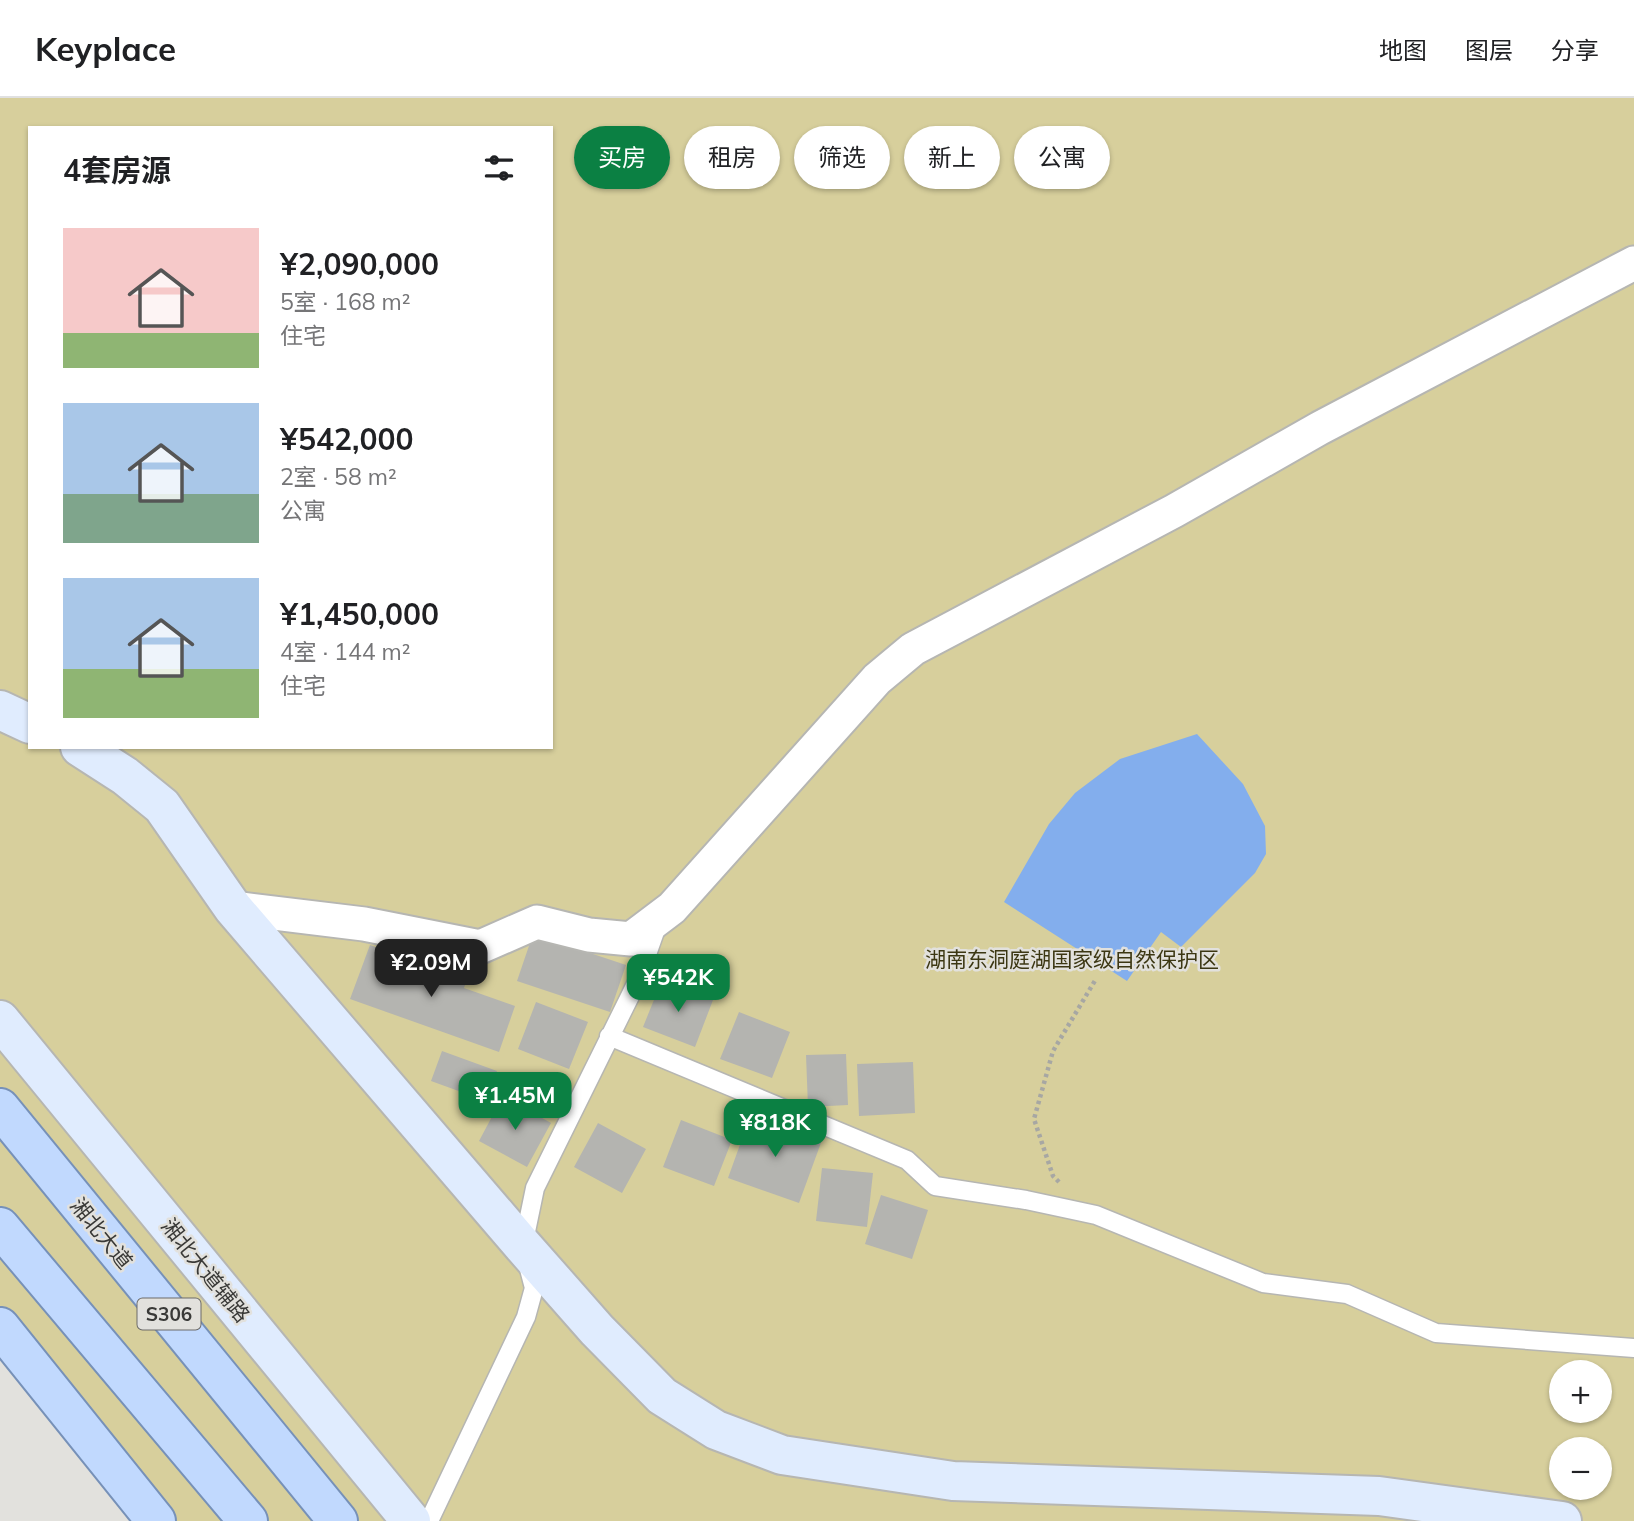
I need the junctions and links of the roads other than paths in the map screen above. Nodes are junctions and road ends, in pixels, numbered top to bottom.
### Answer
1 (1634, 262) edge
2 (0, 710) edge
3 (28, 723) edge
4 (83, 749) edge
5 (233, 908) junction
6 (660, 917) junction
7 (0, 1020) edge
8 (609, 1036) junction
9 (0, 1108) edge
10 (0, 1227) edge
11 (523, 1246) junction
12 (0, 1327) edge
13 (1634, 1348) edge
14 (156, 1521) edge
15 (248, 1521) edge
16 (338, 1521) edge
17 (411, 1521) edge
18 (429, 1521) edge
19 (1562, 1521) edge

1 - 6 street
2 - 3 street
4 - 5 street
5 - 6 street
5 - 11 street
6 - 8 lane
7 - 17 street, 湘北大道辅路
8 - 11 lane
8 - 13 lane
9 - 16 main road, 湘北大道 / S306
10 - 15 main road
11 - 18 lane
11 - 19 street
12 - 14 main road

